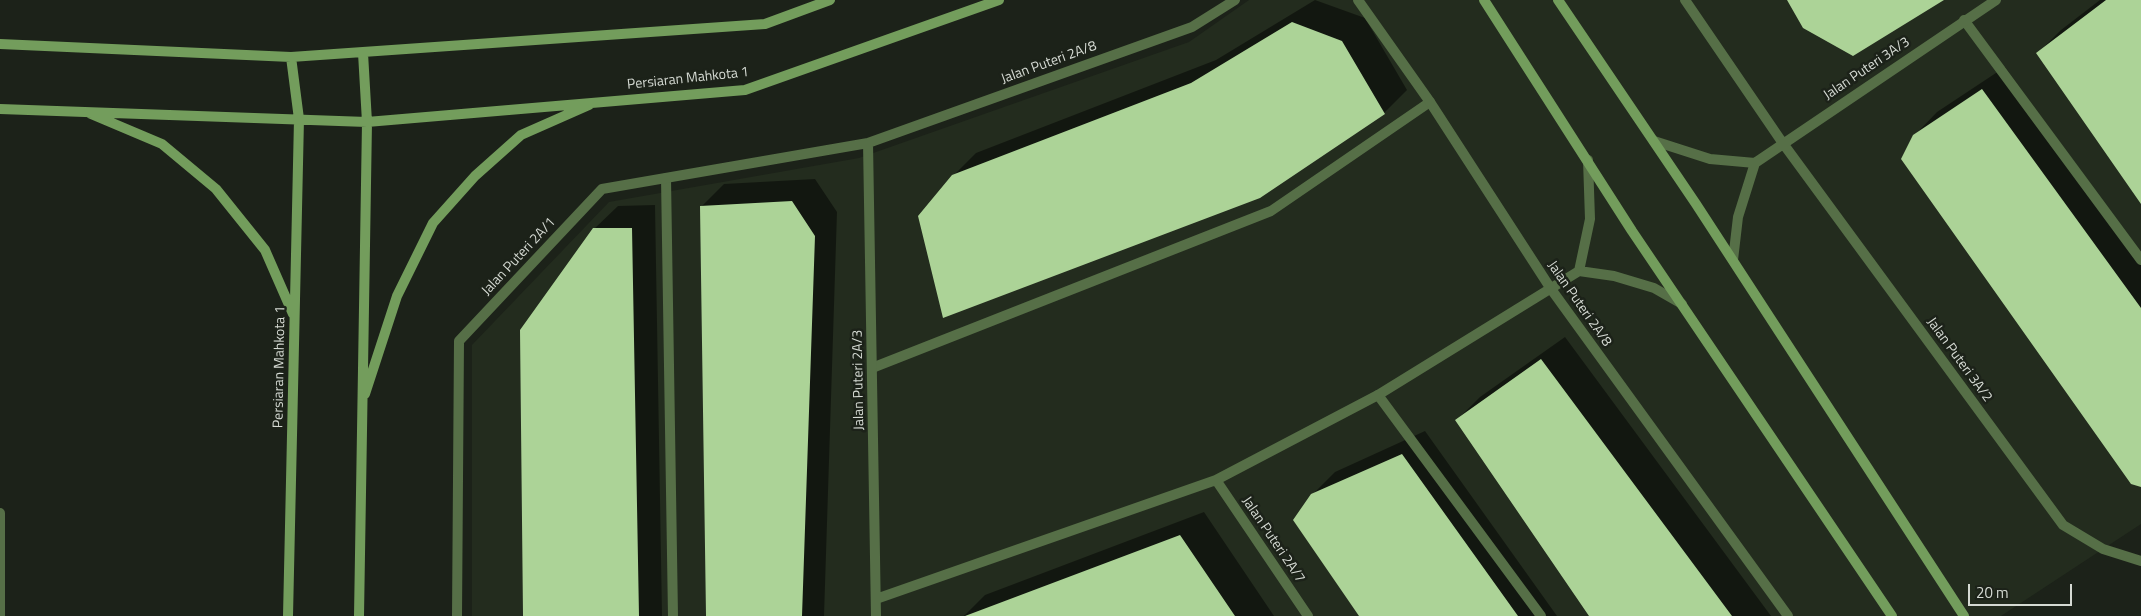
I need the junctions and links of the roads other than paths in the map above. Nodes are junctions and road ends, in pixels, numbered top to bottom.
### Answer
1 (830, 0) edge
2 (999, 0) edge
3 (1235, 0) edge
4 (1358, 0) edge
5 (1484, 0) edge
6 (1558, 0) edge
7 (1685, 0) edge
8 (1996, 0) edge
9 (1964, 20) junction
10 (0, 44) edge
11 (363, 53) junction
12 (291, 57) junction
13 (596, 102) junction
14 (1430, 102) junction
15 (0, 109) edge
16 (85, 112) junction
17 (299, 120) junction
18 (366, 122) junction
19 (1654, 141) junction
20 (1782, 142) junction
21 (868, 143) junction
22 (1588, 160) junction
23 (1755, 163) junction
24 (666, 178) junction
25 (1732, 260) junction
26 (2141, 260) edge
27 (1579, 271) junction
28 (1551, 289) junction
29 (1682, 304) junction
30 (295, 317) junction
31 (872, 368) junction
32 (1378, 396) junction
33 (362, 404) junction
34 (1216, 480) junction
35 (0, 514) edge
36 (2141, 561) edge
37 (876, 599) junction
38 (0, 616) edge
39 (288, 616) edge
40 (359, 616) edge
41 (457, 616) edge
42 (673, 616) edge
43 (876, 616) edge
44 (1308, 616) edge
45 (1541, 616) edge
46 (1788, 616) edge
47 (1892, 616) edge
48 (1964, 616) edge

1 - 11 street
2 - 13 street, Persiaran Mahkota 1
3 - 21 street, Jalan Puteri 2A/8
4 - 14 street, Jalan Puteri 2A/8
5 - 22 street
6 - 19 street
7 - 20 street, Jalan Puteri 3A/2
8 - 9 street, Jalan Puteri 3A/3
9 - 20 street, Jalan Puteri 3A/3
9 - 26 street
10 - 12 street
11 - 12 street
11 - 18 street
12 - 17 street, Persiaran Mahkota 1
13 - 18 street, Persiaran Mahkota 1
13 - 33 street
14 - 28 street, Jalan Puteri 2A/8
14 - 31 street
15 - 16 street, Persiaran Mahkota 1
16 - 17 street, Persiaran Mahkota 1
16 - 30 street
17 - 18 street, Persiaran Mahkota 1
17 - 30 street, Persiaran Mahkota 1
18 - 33 street
19 - 23 street
19 - 25 street
20 - 23 street, Jalan Puteri 3A/3
20 - 36 street, Jalan Puteri 3A/2
21 - 24 street, Jalan Puteri 2A/1
21 - 31 street, Jalan Puteri 2A/3
22 - 27 street
22 - 29 street
23 - 25 street
24 - 41 street, Jalan Puteri 2A/1
24 - 42 street
25 - 48 street
27 - 28 street
27 - 29 street
28 - 32 street
28 - 46 street, Jalan Puteri 2A/8
29 - 47 street
30 - 39 street, Persiaran Mahkota 1
31 - 37 street, Jalan Puteri 2A/3
32 - 34 street
32 - 45 street
33 - 40 street
34 - 37 street
34 - 44 street, Jalan Puteri 2A/7
35 - 38 street
37 - 43 street, Jalan Puteri 2A/3

